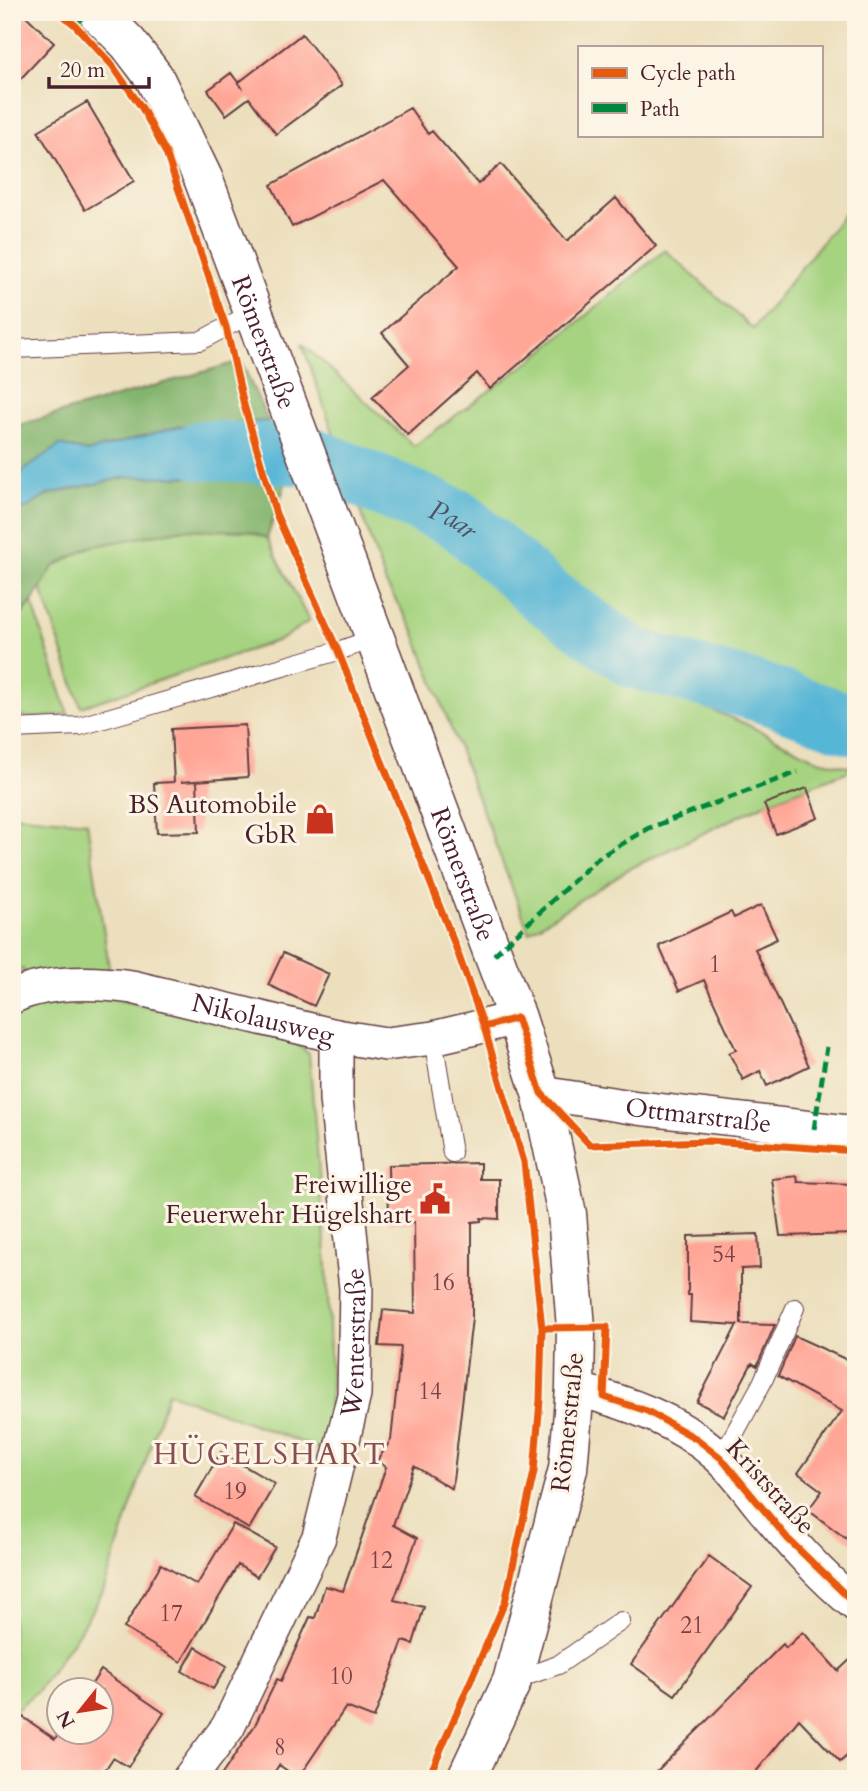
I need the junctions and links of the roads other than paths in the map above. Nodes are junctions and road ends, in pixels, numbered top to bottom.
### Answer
1 (97, 12) edge
2 (254, 312) junction
3 (12, 349) edge
4 (375, 638) junction
5 (12, 729) edge
6 (12, 997) edge
7 (517, 1018) junction
8 (336, 1036) junction
9 (433, 1038) junction
10 (541, 1093) junction
11 (856, 1133) edge
12 (452, 1153) dead end
13 (795, 1308) dead end
14 (575, 1390) junction
15 (721, 1458) junction
16 (856, 1605) edge
17 (621, 1621) dead end
18 (513, 1681) junction
19 (189, 1779) edge
20 (466, 1779) edge

1 - 2 main road, Römerstraße
2 - 3 lane
2 - 4 main road, Römerstraße
4 - 5 lane
4 - 7 main road, Römerstraße
6 - 8 street, Nikolausweg
7 - 9 street, Nikolausweg
7 - 10 main road, Römerstraße
8 - 9 street, Nikolausweg
8 - 19 street, Wenterstraße
9 - 12 lane
10 - 11 street, Ottmarstraße
10 - 14 main road, Römerstraße
13 - 15 lane
14 - 15 street, Kriststraße
14 - 18 main road, Römerstraße
15 - 16 street, Kriststraße
17 - 18 lane
18 - 20 main road, Römerstraße

